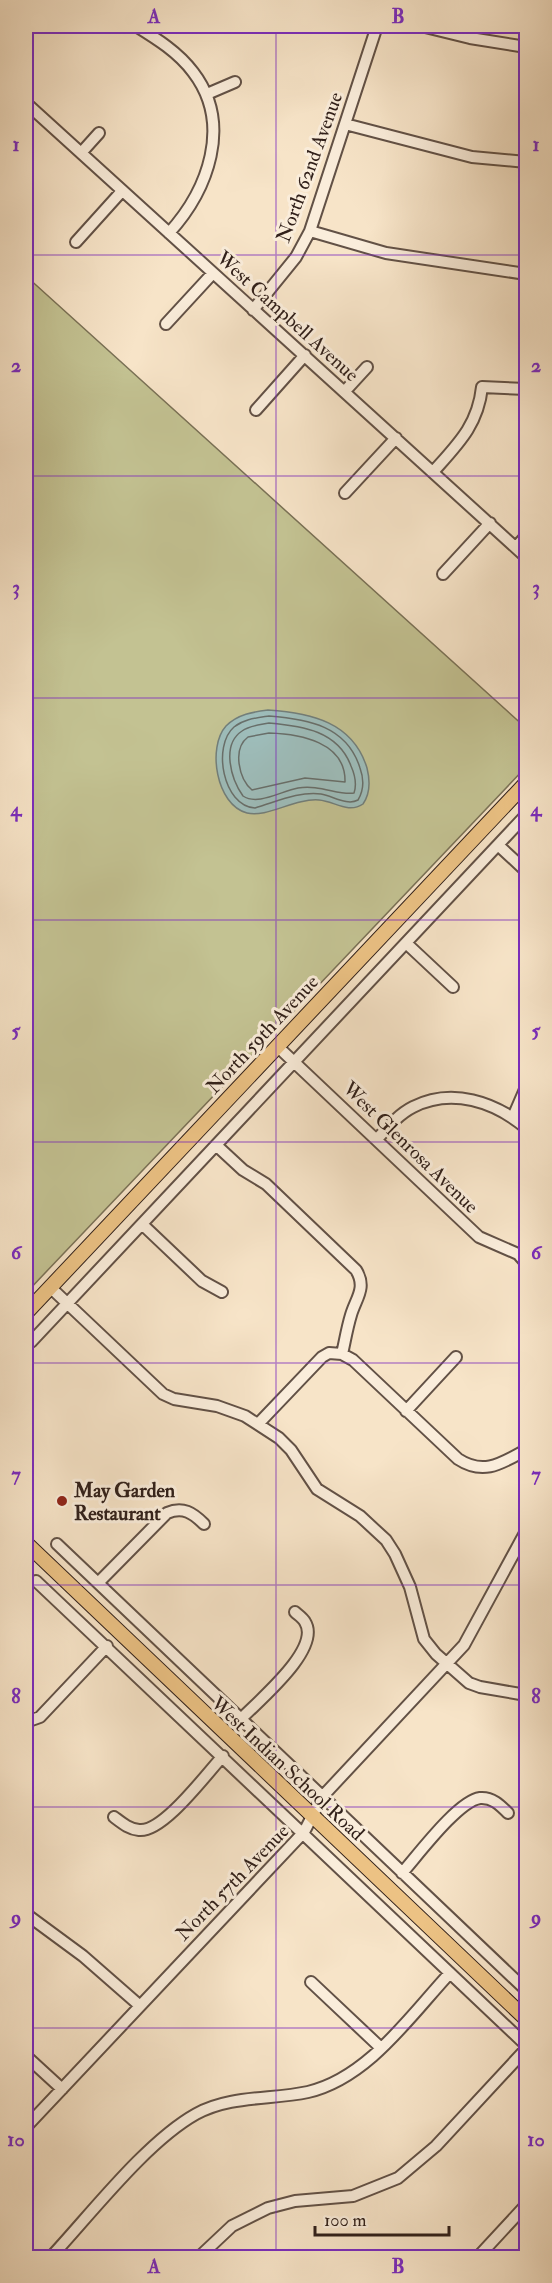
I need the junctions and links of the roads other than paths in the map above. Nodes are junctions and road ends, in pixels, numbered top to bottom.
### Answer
1 (136, 26) edge
2 (377, 26) edge
3 (421, 26) edge
4 (526, 47) edge
5 (235, 82) dead end
6 (207, 94) junction
7 (27, 107) edge
8 (345, 124) junction
9 (99, 134) dead end
10 (81, 153) junction
11 (526, 162) edge
12 (122, 191) junction
13 (310, 231) junction
14 (169, 233) junction
15 (76, 242) dead end
16 (213, 273) junction
17 (526, 274) edge
18 (253, 310) junction
19 (166, 324) dead end
20 (305, 355) junction
21 (367, 367) dead end
22 (526, 389) edge
23 (345, 391) junction
24 (256, 410) dead end
25 (396, 438) junction
26 (433, 472) junction
27 (345, 493) dead end
28 (490, 523) junction
29 (526, 536) edge
30 (516, 547) junction
31 (526, 557) edge
32 (442, 574) dead end
33 (526, 783) edge
34 (526, 815) edge
35 (498, 845) junction
36 (526, 871) edge
37 (406, 943) junction
38 (453, 987) dead end
39 (278, 1046) junction
40 (294, 1062) junction
41 (526, 1087) edge
42 (513, 1117) junction
43 (526, 1128) edge
44 (378, 1138) junction
45 (216, 1145) junction
46 (142, 1224) junction
47 (526, 1263) edge
48 (50, 1287) junction
49 (222, 1292) dead end
50 (68, 1303) junction
51 (26, 1313) edge
52 (31, 1342) dead end
53 (342, 1354) junction
54 (456, 1357) dead end
55 (406, 1411) junction
56 (259, 1423) junction
57 (526, 1450) edge
58 (204, 1524) dead end
59 (526, 1531) edge
60 (26, 1543) edge
61 (57, 1545) dead end
62 (36, 1581) dead end
63 (98, 1583) junction
64 (294, 1612) dead end
65 (106, 1646) junction
66 (447, 1664) junction
67 (526, 1695) edge
68 (240, 1720) junction
69 (26, 1722) edge
70 (223, 1756) junction
71 (322, 1797) junction
72 (508, 1813) dead end
73 (114, 1817) dead end
74 (311, 1817) junction
75 (304, 1832) junction
76 (402, 1873) junction
77 (26, 1914) edge
78 (450, 1973) junction
79 (311, 1982) dead end
80 (526, 1990) edge
81 (139, 2005) junction
82 (526, 2019) edge
83 (526, 2047) edge
84 (381, 2048) junction
85 (26, 2056) edge
86 (62, 2089) junction
87 (26, 2127) edge
88 (526, 2205) edge
89 (50, 2258) edge
90 (198, 2258) edge
91 (477, 2258) edge

1 - 6 street
2 - 8 street, North 62nd Avenue
3 - 4 street
5 - 6 street
6 - 14 street
7 - 10 street, West Campbell Avenue
8 - 11 street
8 - 13 street, North 62nd Avenue
9 - 10 street
10 - 12 street, West Campbell Avenue
12 - 14 street, West Campbell Avenue
12 - 15 street
13 - 17 street
13 - 18 street, North 62nd Avenue
14 - 16 street, West Campbell Avenue
16 - 18 street, West Campbell Avenue
16 - 19 street
18 - 20 street, West Campbell Avenue
20 - 23 street, West Campbell Avenue
20 - 24 street
21 - 23 street
22 - 26 street
23 - 25 street, West Campbell Avenue
25 - 26 street, West Campbell Avenue
25 - 27 street
26 - 28 street, West Campbell Avenue
28 - 30 street, West Campbell Avenue
28 - 32 street
29 - 30 street
30 - 31 street, West Campbell Avenue
33 - 39 main road, North 59th Avenue
34 - 35 street
35 - 36 street
35 - 37 street
37 - 38 street
37 - 40 street
39 - 40 street, West Glenrosa Avenue
39 - 48 main road, North 59th Avenue
40 - 44 street, West Glenrosa Avenue
40 - 45 street
41 - 42 street
42 - 43 street
42 - 44 street
44 - 47 street, West Glenrosa Avenue
45 - 46 street
45 - 53 street
46 - 49 street
46 - 50 street
48 - 50 street
48 - 51 main road, North 59th Avenue
50 - 52 street
50 - 56 street
53 - 55 street
53 - 56 street
54 - 55 street
55 - 57 street
56 - 66 street
58 - 63 street
59 - 66 street, North 57th Avenue
60 - 74 main road, West Indian School Road
61 - 63 street, West Indian School Road
62 - 65 street, West Indian School Road
63 - 68 street, West Indian School Road
64 - 68 street
65 - 69 street
65 - 70 street, West Indian School Road
66 - 67 street
66 - 71 street, North 57th Avenue
68 - 71 street, West Indian School Road
70 - 73 street
70 - 75 street, West Indian School Road
71 - 74 street, North 57th Avenue
71 - 76 street, West Indian School Road
72 - 76 street
74 - 75 street, North 57th Avenue
74 - 82 main road, West Indian School Road
75 - 78 street, West Indian School Road
75 - 81 street, North 57th Avenue
76 - 80 street, West Indian School Road
77 - 81 street
78 - 83 street, West Indian School Road
78 - 84 street
79 - 84 street
81 - 86 street, North 57th Avenue
83 - 90 street
84 - 89 street
85 - 86 street
86 - 87 street, North 57th Avenue
88 - 91 street

